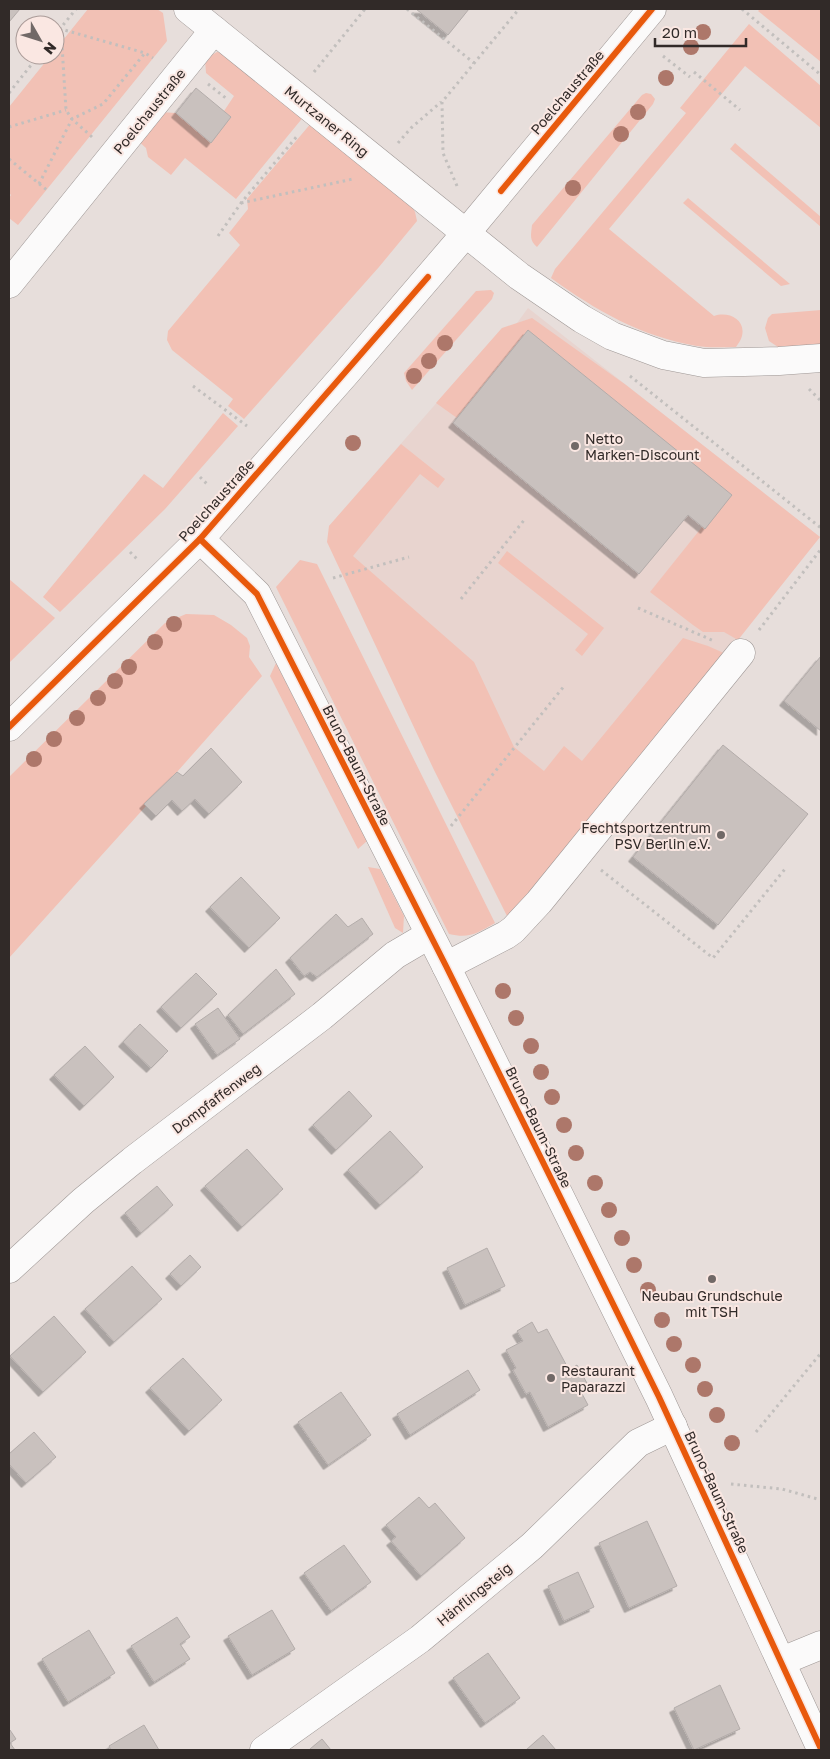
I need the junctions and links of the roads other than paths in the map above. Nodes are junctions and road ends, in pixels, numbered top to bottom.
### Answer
1 (188, 9) edge
2 (652, 9) edge
3 (214, 30) junction
4 (466, 233) junction
5 (9, 284) edge
6 (821, 358) edge
7 (200, 539) junction
8 (741, 653) road end
9 (9, 727) edge
10 (429, 935) junction
11 (446, 966) junction
12 (9, 1269) edge
13 (673, 1426) junction
14 (821, 1645) edge
15 (782, 1661) junction
16 (821, 1748) edge
17 (264, 1750) edge

1 - 3 street, Murtzaner Ring
2 - 4 street, Poelchaustraße
3 - 4 street, Murtzaner Ring
3 - 5 street, Poelchaustraße
4 - 6 street, Murtzaner Ring
4 - 7 street, Poelchaustraße
7 - 9 street, Poelchaustraße
7 - 10 street, Bruno-Baum-Straße
8 - 11 street
10 - 11 street, Bruno-Baum-Straße
10 - 12 street, Dompfaffenweg
11 - 13 street, Bruno-Baum-Straße
13 - 15 street, Bruno-Baum-Straße
13 - 17 street, Hänflingsteig
14 - 15 street
15 - 16 street, Bruno-Baum-Straße

